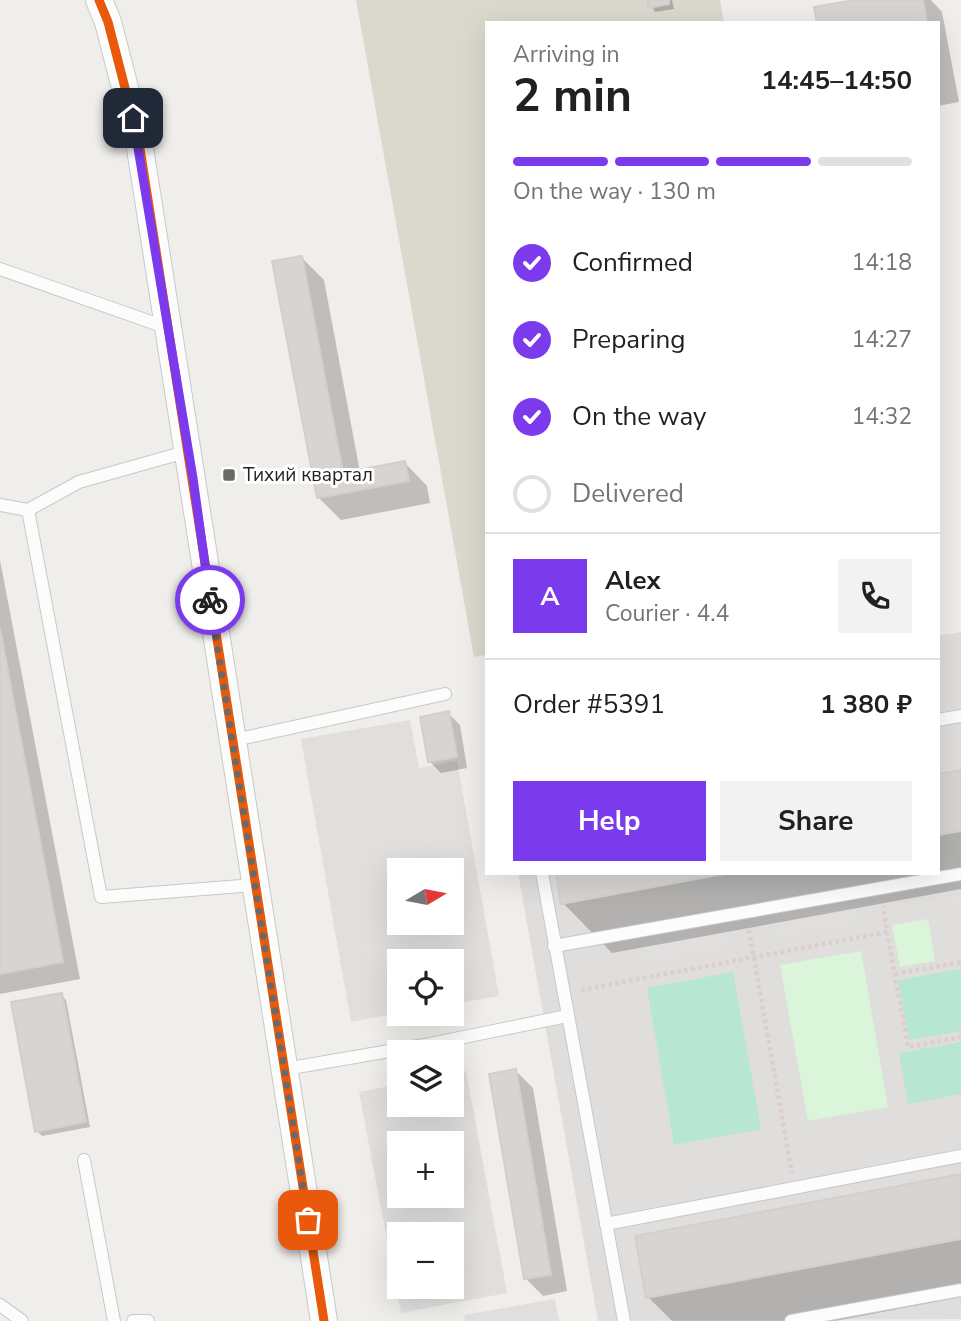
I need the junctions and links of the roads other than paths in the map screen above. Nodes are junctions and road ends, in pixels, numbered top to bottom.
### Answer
1 (100, 0) edge
2 (0, 269) edge
3 (169, 328) junction
4 (189, 451) junction
5 (0, 505) edge
6 (28, 510) junction
7 (445, 694) dead end
8 (961, 716) edge
9 (940, 720) edge
10 (230, 741) junction
11 (961, 874) edge
12 (542, 875) edge
13 (254, 885) junction
14 (554, 946) junction
15 (567, 1016) junction
16 (285, 1069) junction
17 (961, 1156) edge
18 (84, 1160) dead end
19 (606, 1224) junction
20 (961, 1290) edge
21 (0, 1305) edge
22 (22, 1321) edge
23 (114, 1321) edge
24 (133, 1321) edge
25 (148, 1321) edge
26 (324, 1321) edge
27 (624, 1321) edge
28 (791, 1321) edge

1 - 3 street
2 - 3 lane
3 - 4 street
4 - 6 lane
4 - 10 street
5 - 6 lane
6 - 13 lane
7 - 10 lane
8 - 9 lane
10 - 13 street
11 - 14 lane
12 - 14 lane
13 - 16 street
14 - 15 lane
15 - 16 lane
15 - 19 lane
16 - 26 street
17 - 19 lane
18 - 23 lane
19 - 27 lane
20 - 28 lane
21 - 22 lane
24 - 25 lane

